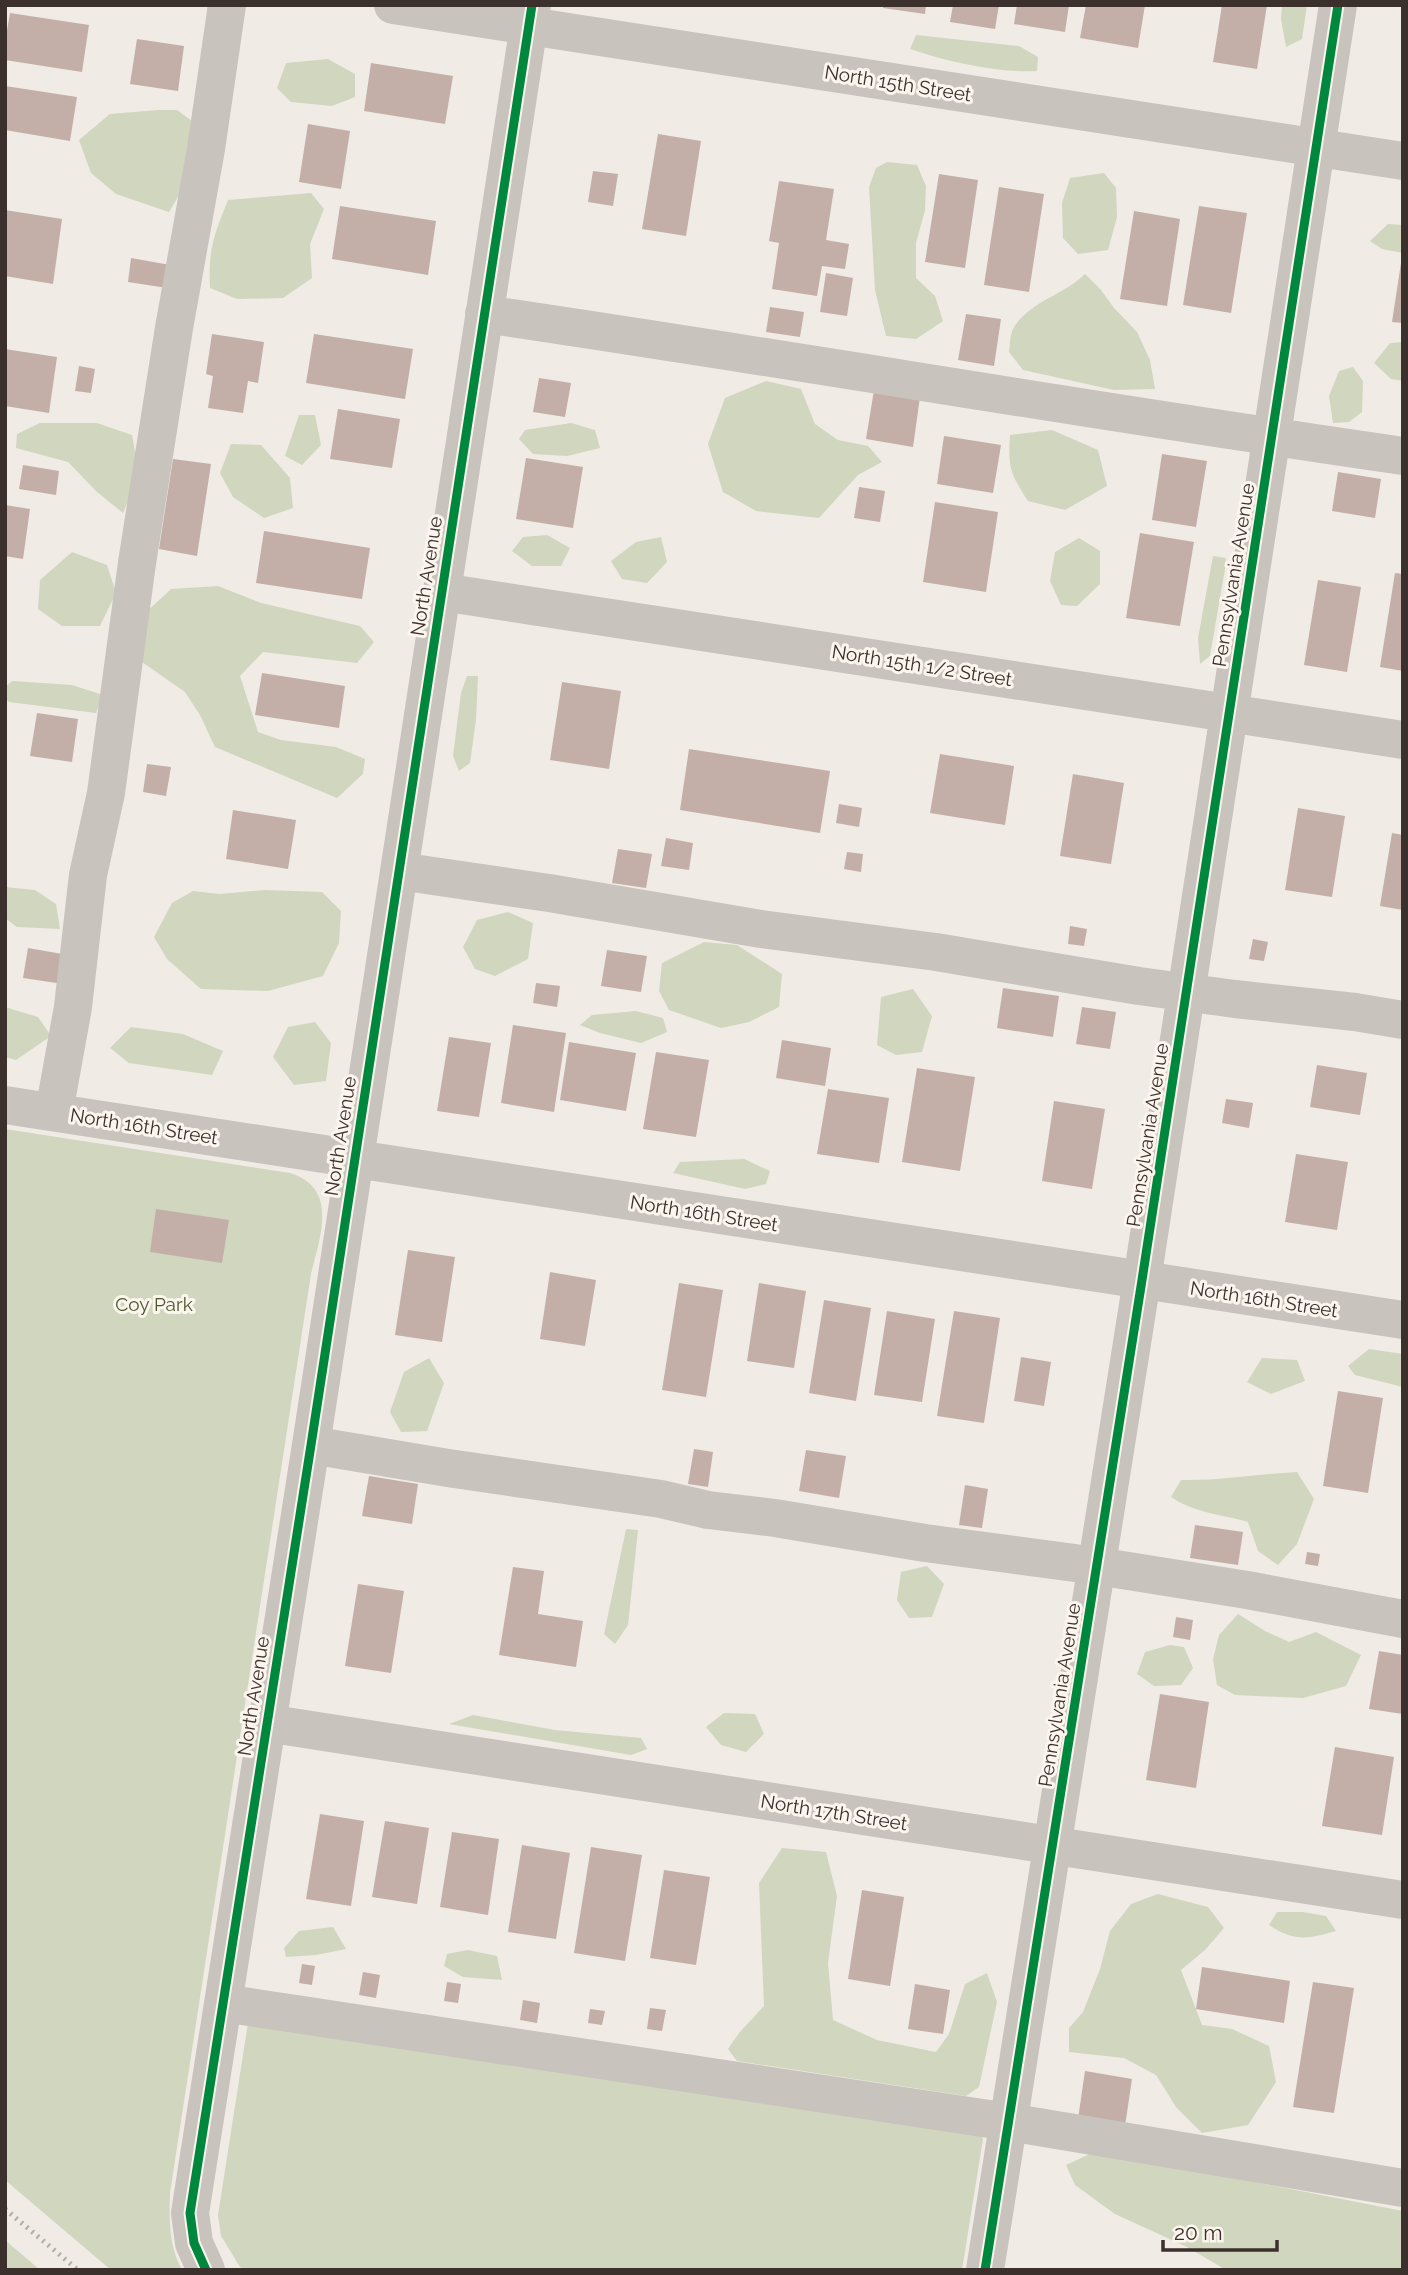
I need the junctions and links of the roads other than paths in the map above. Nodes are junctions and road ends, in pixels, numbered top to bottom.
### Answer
1 (227, 5) edge
2 (393, 5) edge
3 (1338, 5) edge
4 (530, 16) edge
5 (1316, 148) junction
6 (1403, 161) edge
7 (484, 314) junction
8 (1272, 437) junction
9 (1403, 456) edge
10 (442, 592) junction
11 (1230, 712) junction
12 (1403, 740) edge
13 (399, 871) junction
14 (1186, 992) junction
15 (1403, 1020) edge
16 (5, 1105) edge
17 (54, 1112) junction
18 (354, 1159) junction
19 (1142, 1280) junction
20 (1403, 1320) edge
21 (311, 1445) junction
22 (1097, 1566) junction
23 (1403, 1619) edge
24 (266, 1723) junction
25 (1053, 1846) junction
26 (1403, 1900) edge
27 (223, 2003) junction
28 (1009, 2122) junction
29 (1403, 2188) edge
30 (206, 2270) edge
31 (985, 2270) edge

1 - 17 street
2 - 4 street, North 15th Street
3 - 5 street, Pennsylvania Avenue
4 - 5 street, North 15th Street
4 - 7 street, North Avenue
5 - 6 street, North 15th Street
5 - 8 street, Pennsylvania Avenue
7 - 8 street
7 - 10 street, North Avenue
8 - 9 street
8 - 11 street, Pennsylvania Avenue
10 - 11 street, North 15th 1/2 Street
10 - 13 street, North Avenue
11 - 12 street, North 15th 1/2 Street
11 - 14 street, Pennsylvania Avenue
13 - 14 street
13 - 18 street, North Avenue
14 - 15 street
14 - 19 street, Pennsylvania Avenue
16 - 17 street, North 16th Street
17 - 18 street, North 16th Street
18 - 19 street, North 16th Street
18 - 21 street, North Avenue
19 - 20 street, North 16th Street
19 - 22 street, Pennsylvania Avenue
21 - 22 street
21 - 24 street, North Avenue
22 - 23 street
22 - 25 street, Pennsylvania Avenue
24 - 25 street, North 17th Street
24 - 27 street, North Avenue
25 - 26 street, North 17th Street
25 - 28 street, Pennsylvania Avenue
27 - 28 street
27 - 30 street, North Avenue
28 - 29 street
28 - 31 street, Pennsylvania Avenue

